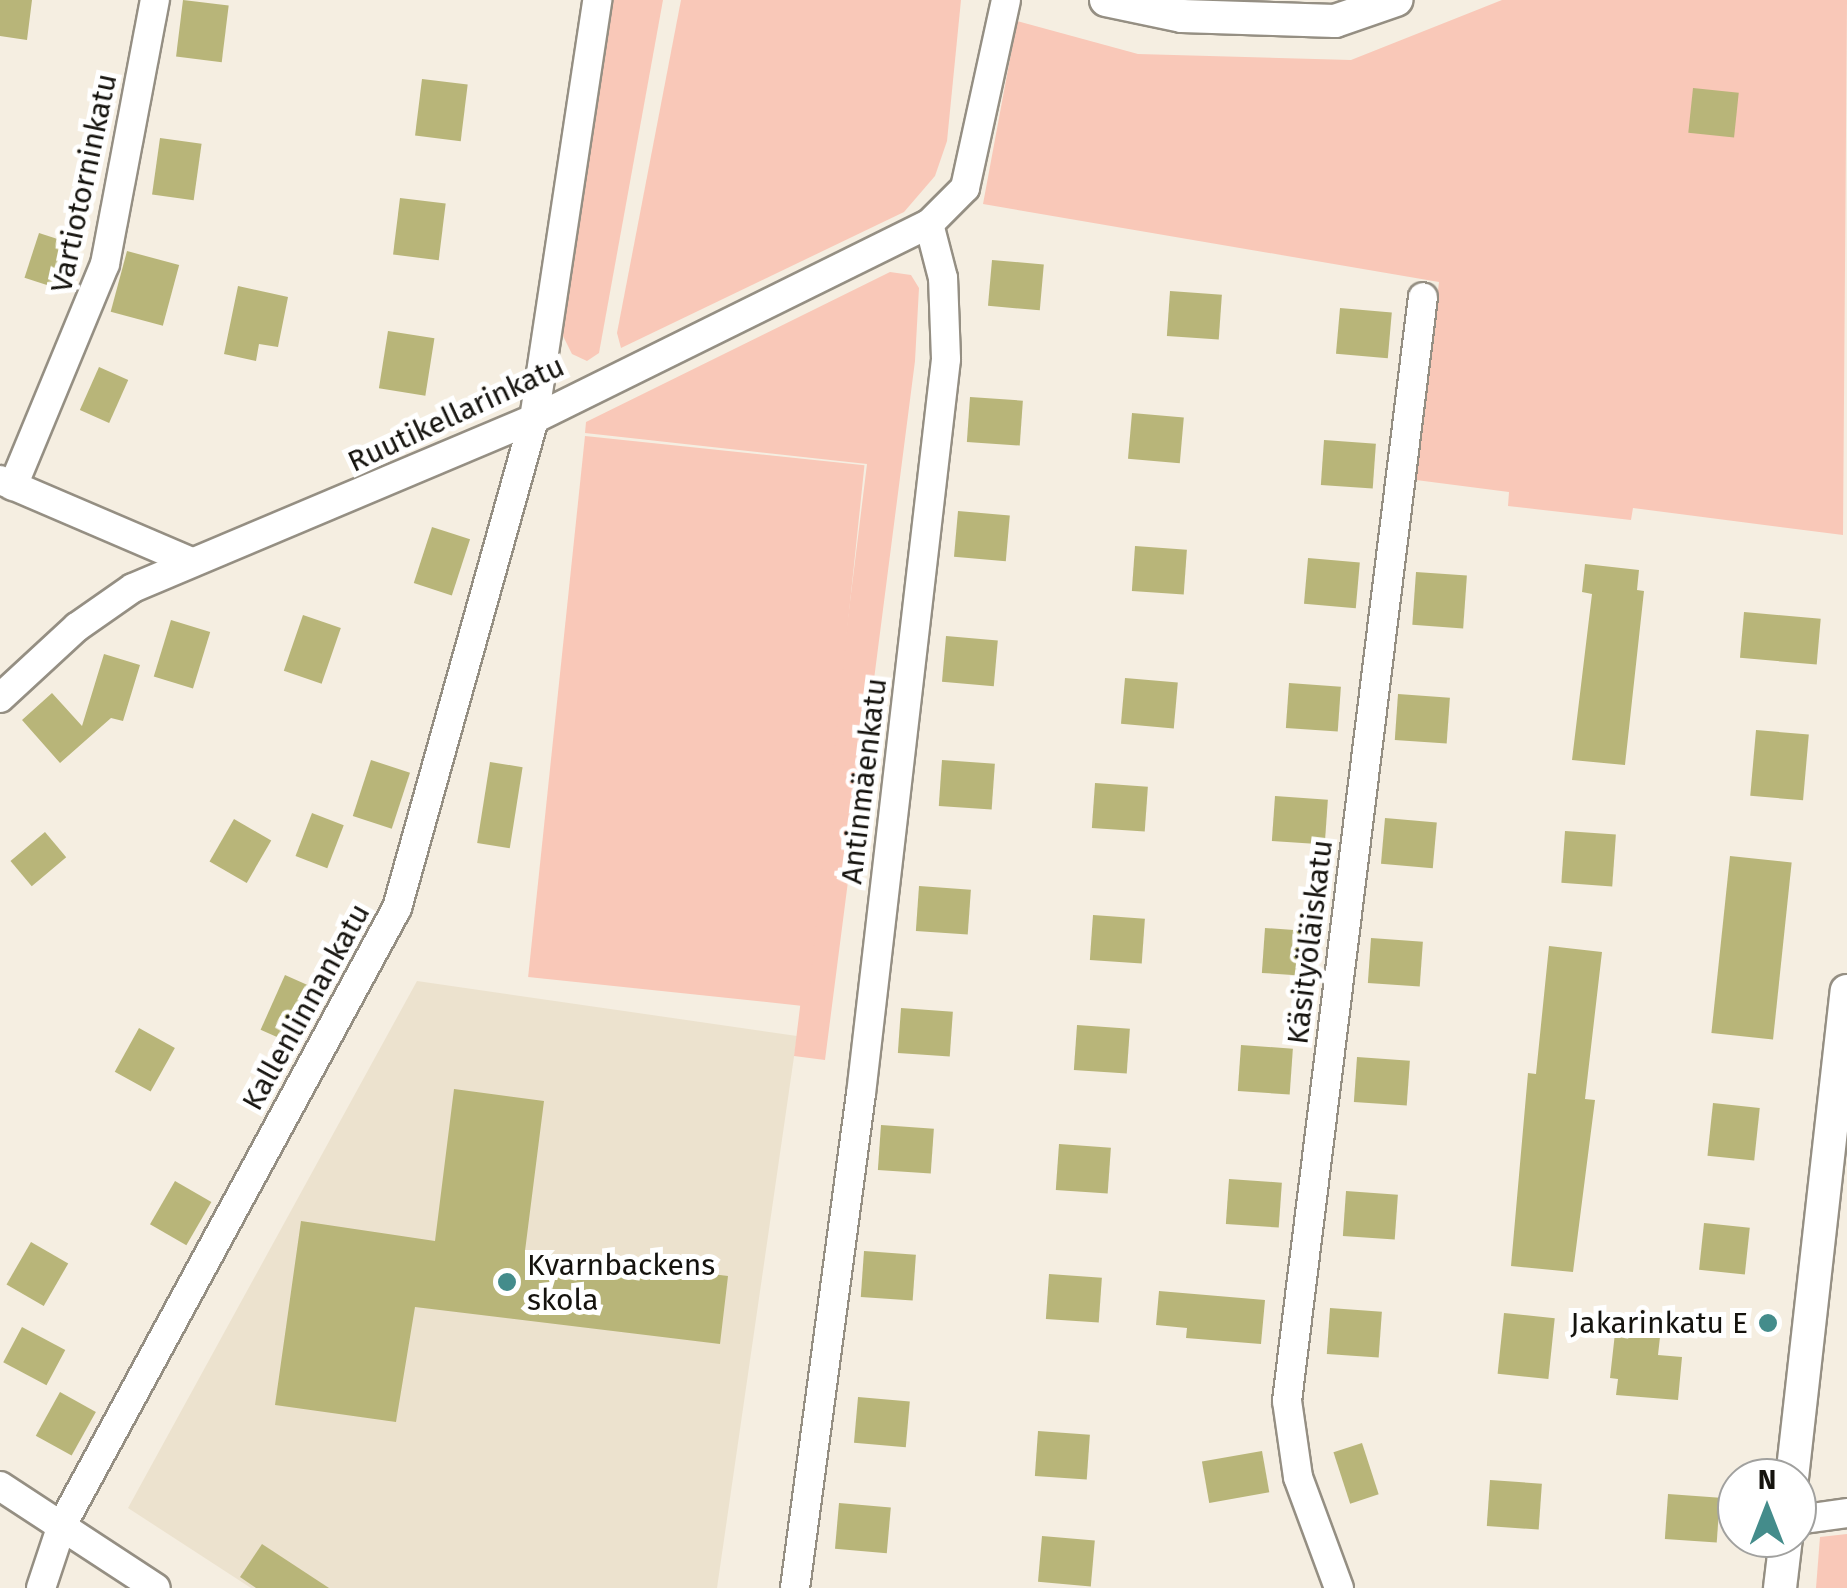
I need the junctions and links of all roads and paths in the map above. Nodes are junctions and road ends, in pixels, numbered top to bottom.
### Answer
1 (155, 0) edge
2 (597, 0) edge
3 (1006, 0) edge
4 (1106, 0) edge
5 (1396, 0) edge
6 (929, 224) junction
7 (1423, 297) dead end
8 (534, 419) junction
9 (7, 483) edge
10 (189, 560) junction
11 (0, 698) edge
12 (1847, 990) edge
13 (1794, 1458) edge
14 (0, 1486) edge
15 (1847, 1513) edge
16 (1817, 1517) edge
17 (62, 1525) junction
18 (1784, 1558) edge
19 (41, 1588) edge
20 (156, 1588) edge
21 (794, 1588) edge
22 (1339, 1588) edge
23 (1780, 1588) edge

1 - 9 street, Vartiotorninkatu
2 - 8 street, Kallenlinnankatu
3 - 6 street
4 - 5 street
6 - 8 street, Ruutikellarinkatu
6 - 21 street, Antinmäenkatu
7 - 22 street, Käsityöläiskatu
8 - 10 street, Ruutikellarinkatu
8 - 17 street, Kallenlinnankatu
9 - 10 street
10 - 11 street
12 - 13 street
14 - 17 street
15 - 16 street
17 - 19 street, Kallenlinnankatu
17 - 20 street
18 - 23 street

